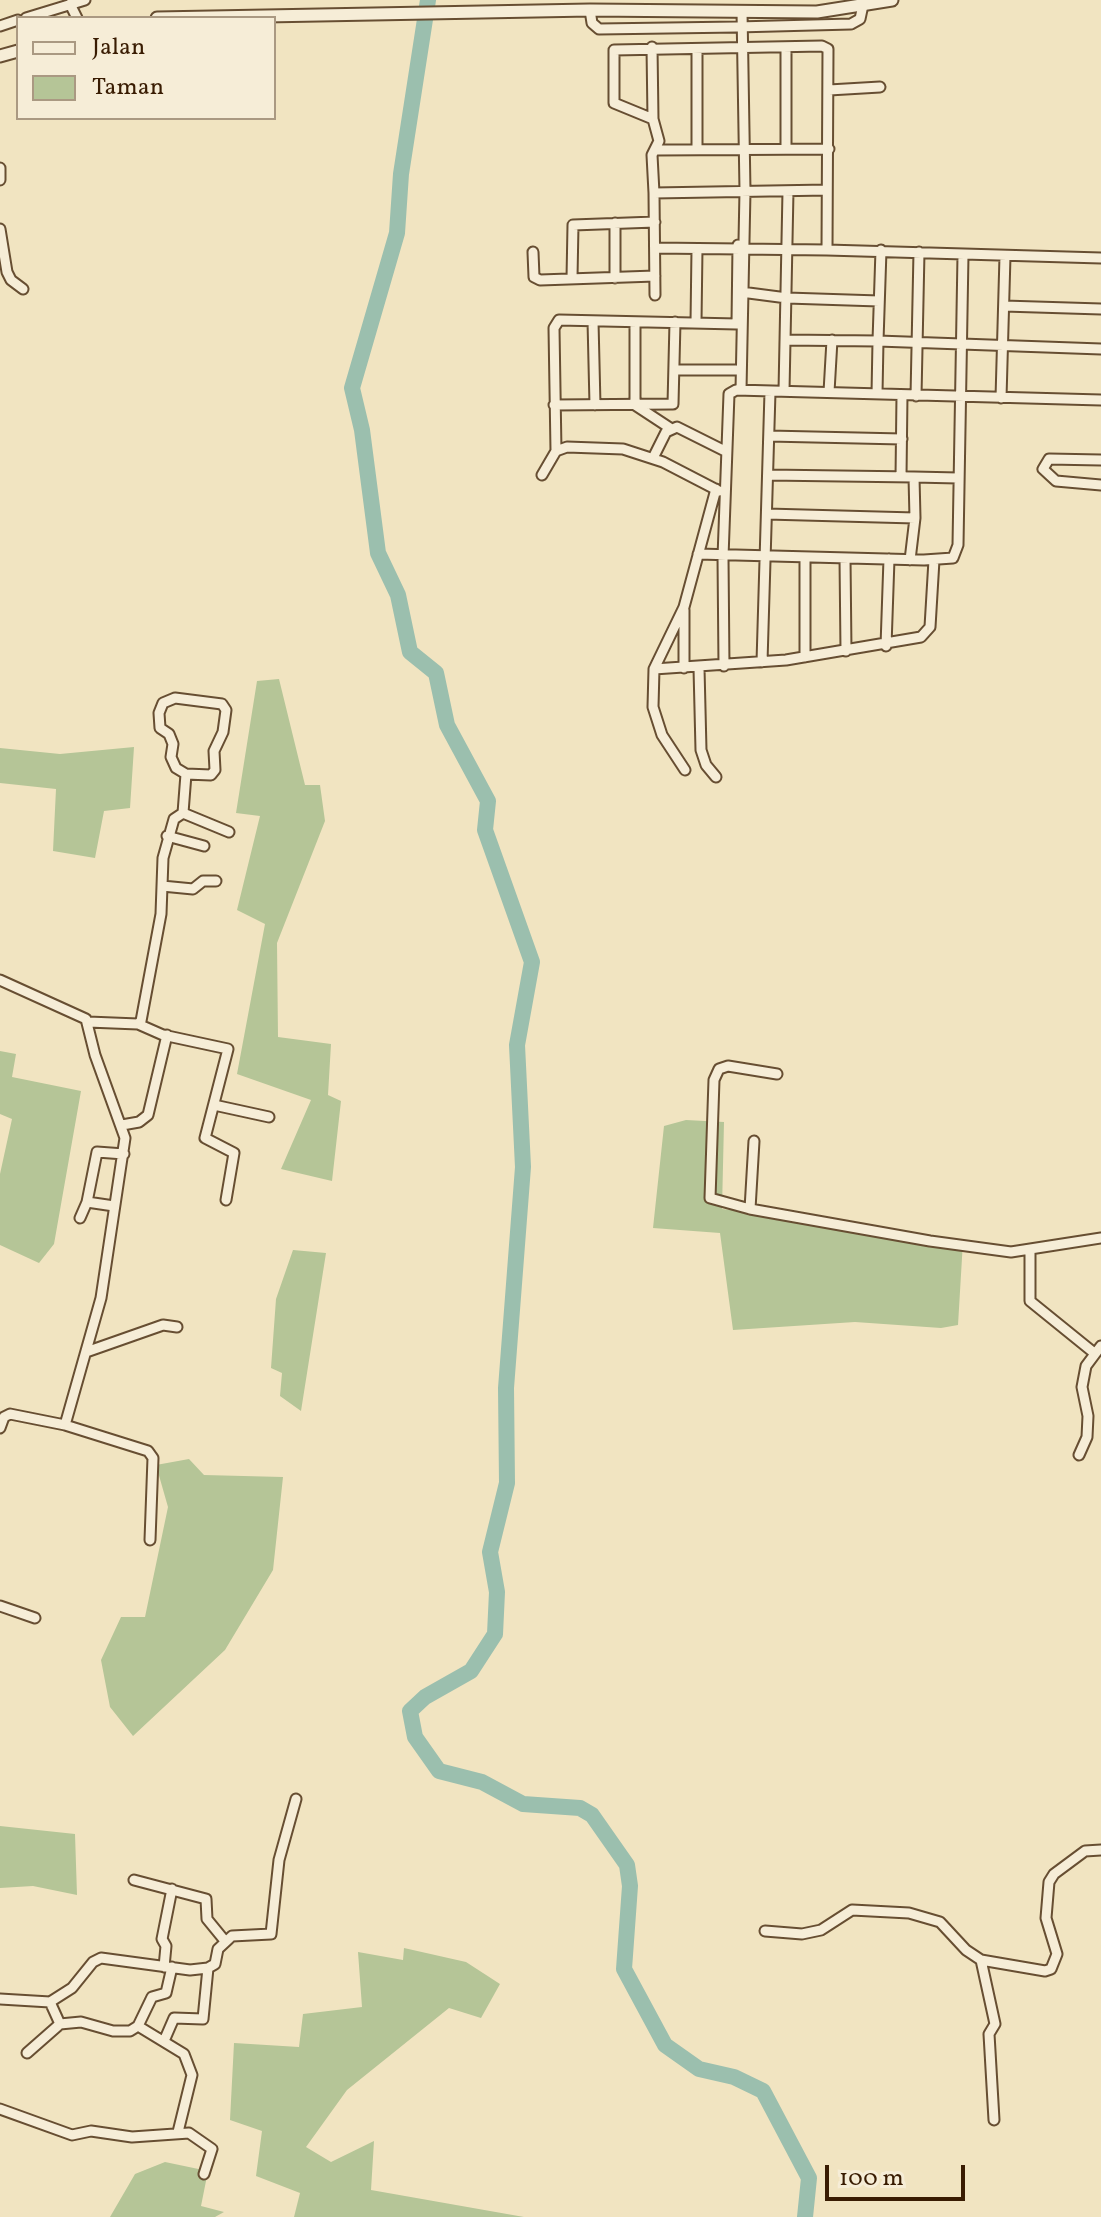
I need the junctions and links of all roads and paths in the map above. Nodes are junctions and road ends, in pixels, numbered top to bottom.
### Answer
1 (85, 0) edge
2 (892, 0) edge
3 (863, 5) junction
4 (74, 10) edge
5 (590, 10) junction
6 (739, 11) junction
7 (817, 12) junction
8 (38, 16) edge
9 (249, 16) edge
10 (818, 25) junction
11 (739, 27) junction
12 (652, 47) junction
13 (786, 48) junction
14 (697, 49) junction
15 (739, 50) junction
16 (880, 87) dead end
17 (829, 90) junction
18 (653, 119) junction
19 (786, 149) junction
20 (829, 149) junction
21 (656, 150) junction
22 (697, 150) junction
23 (742, 150) junction
24 (0, 168) edge
25 (0, 180) edge
26 (827, 190) junction
27 (788, 191) junction
28 (742, 192) junction
29 (654, 193) junction
30 (655, 222) junction
31 (615, 223) junction
32 (0, 229) edge
33 (655, 248) junction
34 (741, 248) junction
35 (697, 249) junction
36 (789, 250) junction
37 (827, 250) junction
38 (881, 250) junction
39 (533, 252) dead end
40 (919, 252) junction
41 (963, 255) junction
42 (1005, 256) junction
43 (1101, 258) edge
44 (655, 276) junction
45 (572, 278) junction
46 (615, 278) junction
47 (23, 289) dead end
48 (741, 292) junction
49 (655, 295) dead end
50 (787, 298) junction
51 (879, 301) junction
52 (1004, 306) junction
53 (1101, 309) edge
54 (593, 321) junction
55 (635, 322) junction
56 (675, 322) junction
57 (696, 322) junction
58 (737, 324) junction
59 (785, 340) junction
60 (832, 340) junction
61 (878, 341) junction
62 (916, 342) junction
63 (960, 345) junction
64 (1003, 346) junction
65 (1101, 349) edge
66 (674, 370) junction
67 (736, 370) junction
68 (738, 390) junction
69 (784, 391) junction
70 (770, 392) junction
71 (829, 392) junction
72 (877, 394) junction
73 (902, 395) junction
74 (916, 396) junction
75 (959, 397) junction
76 (1001, 398) junction
77 (1101, 400) edge
78 (554, 405) junction
79 (595, 405) junction
80 (635, 405) junction
81 (670, 428) junction
82 (769, 436) junction
83 (902, 439) junction
84 (556, 451) junction
85 (725, 451) junction
86 (653, 458) junction
87 (1101, 460) edge
88 (542, 475) dead end
89 (768, 475) junction
90 (901, 477) junction
91 (914, 477) junction
92 (958, 478) junction
93 (1101, 485) edge
94 (720, 492) junction
95 (767, 514) junction
96 (915, 518) junction
97 (698, 554) junction
98 (723, 557) junction
99 (767, 558) junction
100 (805, 558) junction
101 (845, 558) junction
102 (889, 559) junction
103 (910, 560) junction
104 (934, 560) junction
105 (684, 607) junction
106 (886, 646) junction
107 (846, 651) junction
108 (805, 657) junction
109 (762, 662) junction
110 (724, 666) junction
111 (684, 668) junction
112 (699, 668) junction
113 (654, 669) junction
114 (685, 770) dead end
115 (186, 774) junction
116 (716, 777) dead end
117 (183, 813) junction
118 (229, 832) dead end
119 (167, 836) junction
120 (204, 846) dead end
121 (216, 881) dead end
122 (162, 886) junction
123 (0, 980) edge
124 (88, 1022) junction
125 (138, 1024) junction
126 (167, 1035) junction
127 (777, 1074) dead end
128 (214, 1105) junction
129 (269, 1117) dead end
130 (122, 1125) junction
131 (754, 1141) dead end
132 (124, 1154) junction
133 (226, 1200) dead end
134 (87, 1202) junction
135 (114, 1206) junction
136 (750, 1209) junction
137 (80, 1218) dead end
138 (1101, 1238) edge
139 (1030, 1251) junction
140 (177, 1327) dead end
141 (1097, 1349) edge
142 (89, 1351) junction
143 (0, 1406) edge
144 (8, 1414) junction
145 (65, 1425) junction
146 (0, 1428) edge
147 (1079, 1455) dead end
148 (150, 1540) dead end
149 (0, 1606) edge
150 (35, 1618) dead end
151 (296, 1799) dead end
152 (1101, 1850) edge
153 (134, 1880) dead end
154 (172, 1889) junction
155 (765, 1931) dead end
156 (225, 1941) junction
157 (981, 1960) junction
158 (168, 1967) junction
159 (208, 1968) junction
160 (0, 1999) edge
161 (50, 2002) junction
162 (60, 2024) junction
163 (138, 2026) junction
164 (164, 2041) junction
165 (27, 2053) dead end
166 (0, 2109) edge
167 (994, 2120) dead end
168 (178, 2132) junction
169 (204, 2174) dead end

1 - 4 street
2 - 3 street
3 - 7 street
3 - 10 street
4 - 8 street
5 - 6 street
5 - 9 street
5 - 11 street
6 - 7 street
6 - 11 street
7 - 10 street
10 - 11 street
11 - 15 street
12 - 14 street
12 - 18 street
12 - 18 street
13 - 15 street
13 - 17 street
13 - 19 street
14 - 15 street
14 - 22 street
15 - 23 street
16 - 17 street
17 - 20 street
18 - 21 street
19 - 20 street
19 - 23 street
20 - 26 street
21 - 22 street
21 - 29 street
22 - 23 street
23 - 28 street
24 - 25 street
26 - 27 street
26 - 37 street
27 - 28 street
27 - 36 street
28 - 29 street
28 - 34 street
29 - 30 street
30 - 31 street
30 - 33 street
31 - 45 street
31 - 46 street
32 - 47 street
33 - 35 street
33 - 44 street
34 - 35 street
34 - 36 street
34 - 48 street
35 - 57 street
36 - 37 street
36 - 50 street
37 - 38 street
38 - 40 street
38 - 51 street
39 - 45 street
40 - 41 street
40 - 62 street
41 - 42 street
41 - 63 street
42 - 43 street
42 - 52 street
44 - 46 street
44 - 49 street
45 - 46 street
48 - 50 street
48 - 58 street
48 - 68 street
50 - 51 street
50 - 59 street
51 - 61 street
52 - 53 street
52 - 64 street
54 - 55 street
54 - 78 street
54 - 79 street
55 - 56 street
55 - 80 street
56 - 57 street
56 - 66 street
57 - 58 street
58 - 67 street
59 - 60 street
59 - 69 street
60 - 61 street
60 - 71 street
61 - 62 street
61 - 72 street
62 - 63 street
62 - 74 street
63 - 64 street
63 - 75 street
64 - 65 street
64 - 76 street
66 - 67 street
66 - 80 street
67 - 68 street
68 - 70 street
68 - 85 street
69 - 70 street
69 - 71 street
70 - 82 street
71 - 72 street
72 - 73 street
73 - 74 street
73 - 83 street
74 - 75 street
75 - 76 street
75 - 92 street
76 - 77 street
78 - 79 street
78 - 84 street
79 - 80 street
80 - 81 street
81 - 85 street
81 - 86 street
82 - 83 street
82 - 89 street
83 - 90 street
84 - 86 street
84 - 88 street
85 - 94 street
86 - 94 street
87 - 93 street
89 - 90 street
89 - 95 street
90 - 91 street
91 - 92 street
91 - 96 street
92 - 104 street
94 - 97 street
94 - 98 street
95 - 96 street
95 - 99 street
96 - 103 street
97 - 98 street
97 - 105 street
98 - 99 street
98 - 110 street
99 - 100 street
99 - 109 street
100 - 101 street
100 - 108 street
101 - 102 street
101 - 107 street
102 - 103 street
102 - 106 street
103 - 104 street
104 - 106 street
105 - 111 street
105 - 113 street
106 - 107 street
107 - 108 street
108 - 109 street
109 - 110 street
110 - 112 street
111 - 112 street
111 - 113 street
112 - 116 street
113 - 114 street
115 - 115 street
115 - 117 street
117 - 118 street
117 - 119 street
119 - 120 street
119 - 122 street
121 - 122 street
122 - 125 street
123 - 124 street
124 - 125 street
124 - 130 street
125 - 126 street
126 - 128 street
126 - 130 street
127 - 136 street
128 - 129 street
128 - 133 street
130 - 132 street
131 - 136 street
132 - 134 street
132 - 135 street
134 - 135 street
134 - 137 street
135 - 142 street
136 - 139 street
138 - 139 street
139 - 141 street
140 - 142 street
141 - 147 street
142 - 145 street
143 - 144 street
144 - 145 street
144 - 146 street
145 - 148 street
149 - 150 street
151 - 156 street
152 - 157 street
153 - 154 street
154 - 156 street
154 - 158 street
155 - 157 street
156 - 159 street
157 - 167 street
158 - 159 street
158 - 161 street
158 - 163 street
159 - 164 street
160 - 161 street
161 - 162 street
162 - 163 street
162 - 165 street
163 - 164 street
164 - 168 street
166 - 168 street
168 - 169 street

